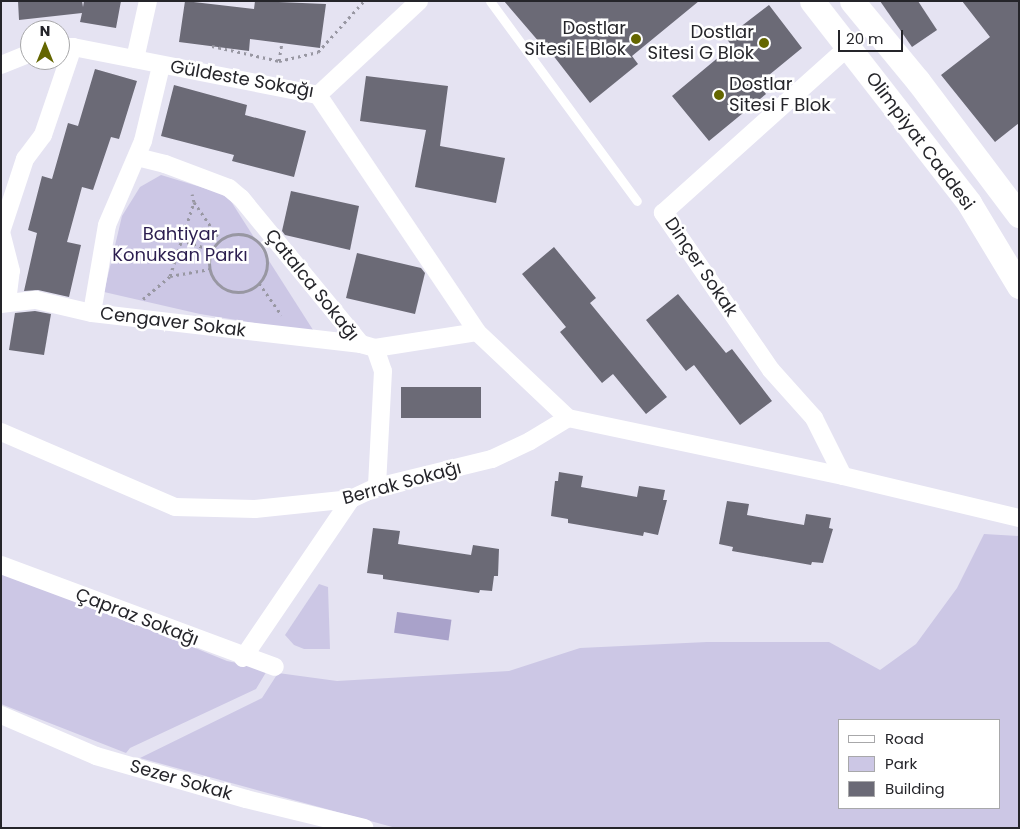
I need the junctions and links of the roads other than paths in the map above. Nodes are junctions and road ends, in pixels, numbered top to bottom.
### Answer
1 (148, 1) edge
2 (419, 1) edge
3 (490, 1) edge
4 (812, 1) edge
5 (852, 1) edge
6 (848, 47) junction
7 (70, 48) edge
8 (20, 56) edge
9 (135, 59) junction
10 (1, 65) edge
11 (161, 66) junction
12 (60, 70) edge
13 (318, 96) junction
14 (137, 157) junction
15 (637, 201) dead end
16 (1019, 215) edge
17 (1019, 286) edge
18 (4, 303) edge
19 (92, 313) junction
20 (477, 332) junction
21 (368, 346) junction
22 (568, 418) junction
23 (1, 432) edge
24 (843, 476) junction
25 (377, 487) junction
26 (351, 499) junction
27 (1019, 518) edge
28 (1, 565) edge
29 (243, 658) junction
30 (274, 667) dead end
31 (1, 715) edge
32 (365, 828) edge

1 - 9 street
2 - 13 street, Güldeste Sokağı
3 - 15 lane
4 - 6 main road, Olimpiyat Caddesi
5 - 16 main road, Olimpiyat Caddesi
6 - 17 main road, Olimpiyat Caddesi
6 - 24 street, Dinçer Sokak
7 - 9 street, Güldeste Sokağı
8 - 10 street
9 - 11 street, Güldeste Sokağı
11 - 13 street, Güldeste Sokağı
11 - 14 street, Cengaver Sokak
12 - 18 street
13 - 20 street
14 - 19 street, Cengaver Sokak
14 - 21 street, Çatalca Sokağı
18 - 19 street
19 - 21 street, Cengaver Sokak
20 - 21 street, Çatalca Sokağı
20 - 22 street
21 - 25 street
22 - 24 street
22 - 25 street, Berrak Sokağı
23 - 26 street, Berrak Sokağı
24 - 27 street
25 - 26 street, Berrak Sokağı
26 - 29 street
28 - 29 street, Çapraz Sokağı
29 - 30 street, Çapraz Sokağı
31 - 32 street, Sezer Sokak

